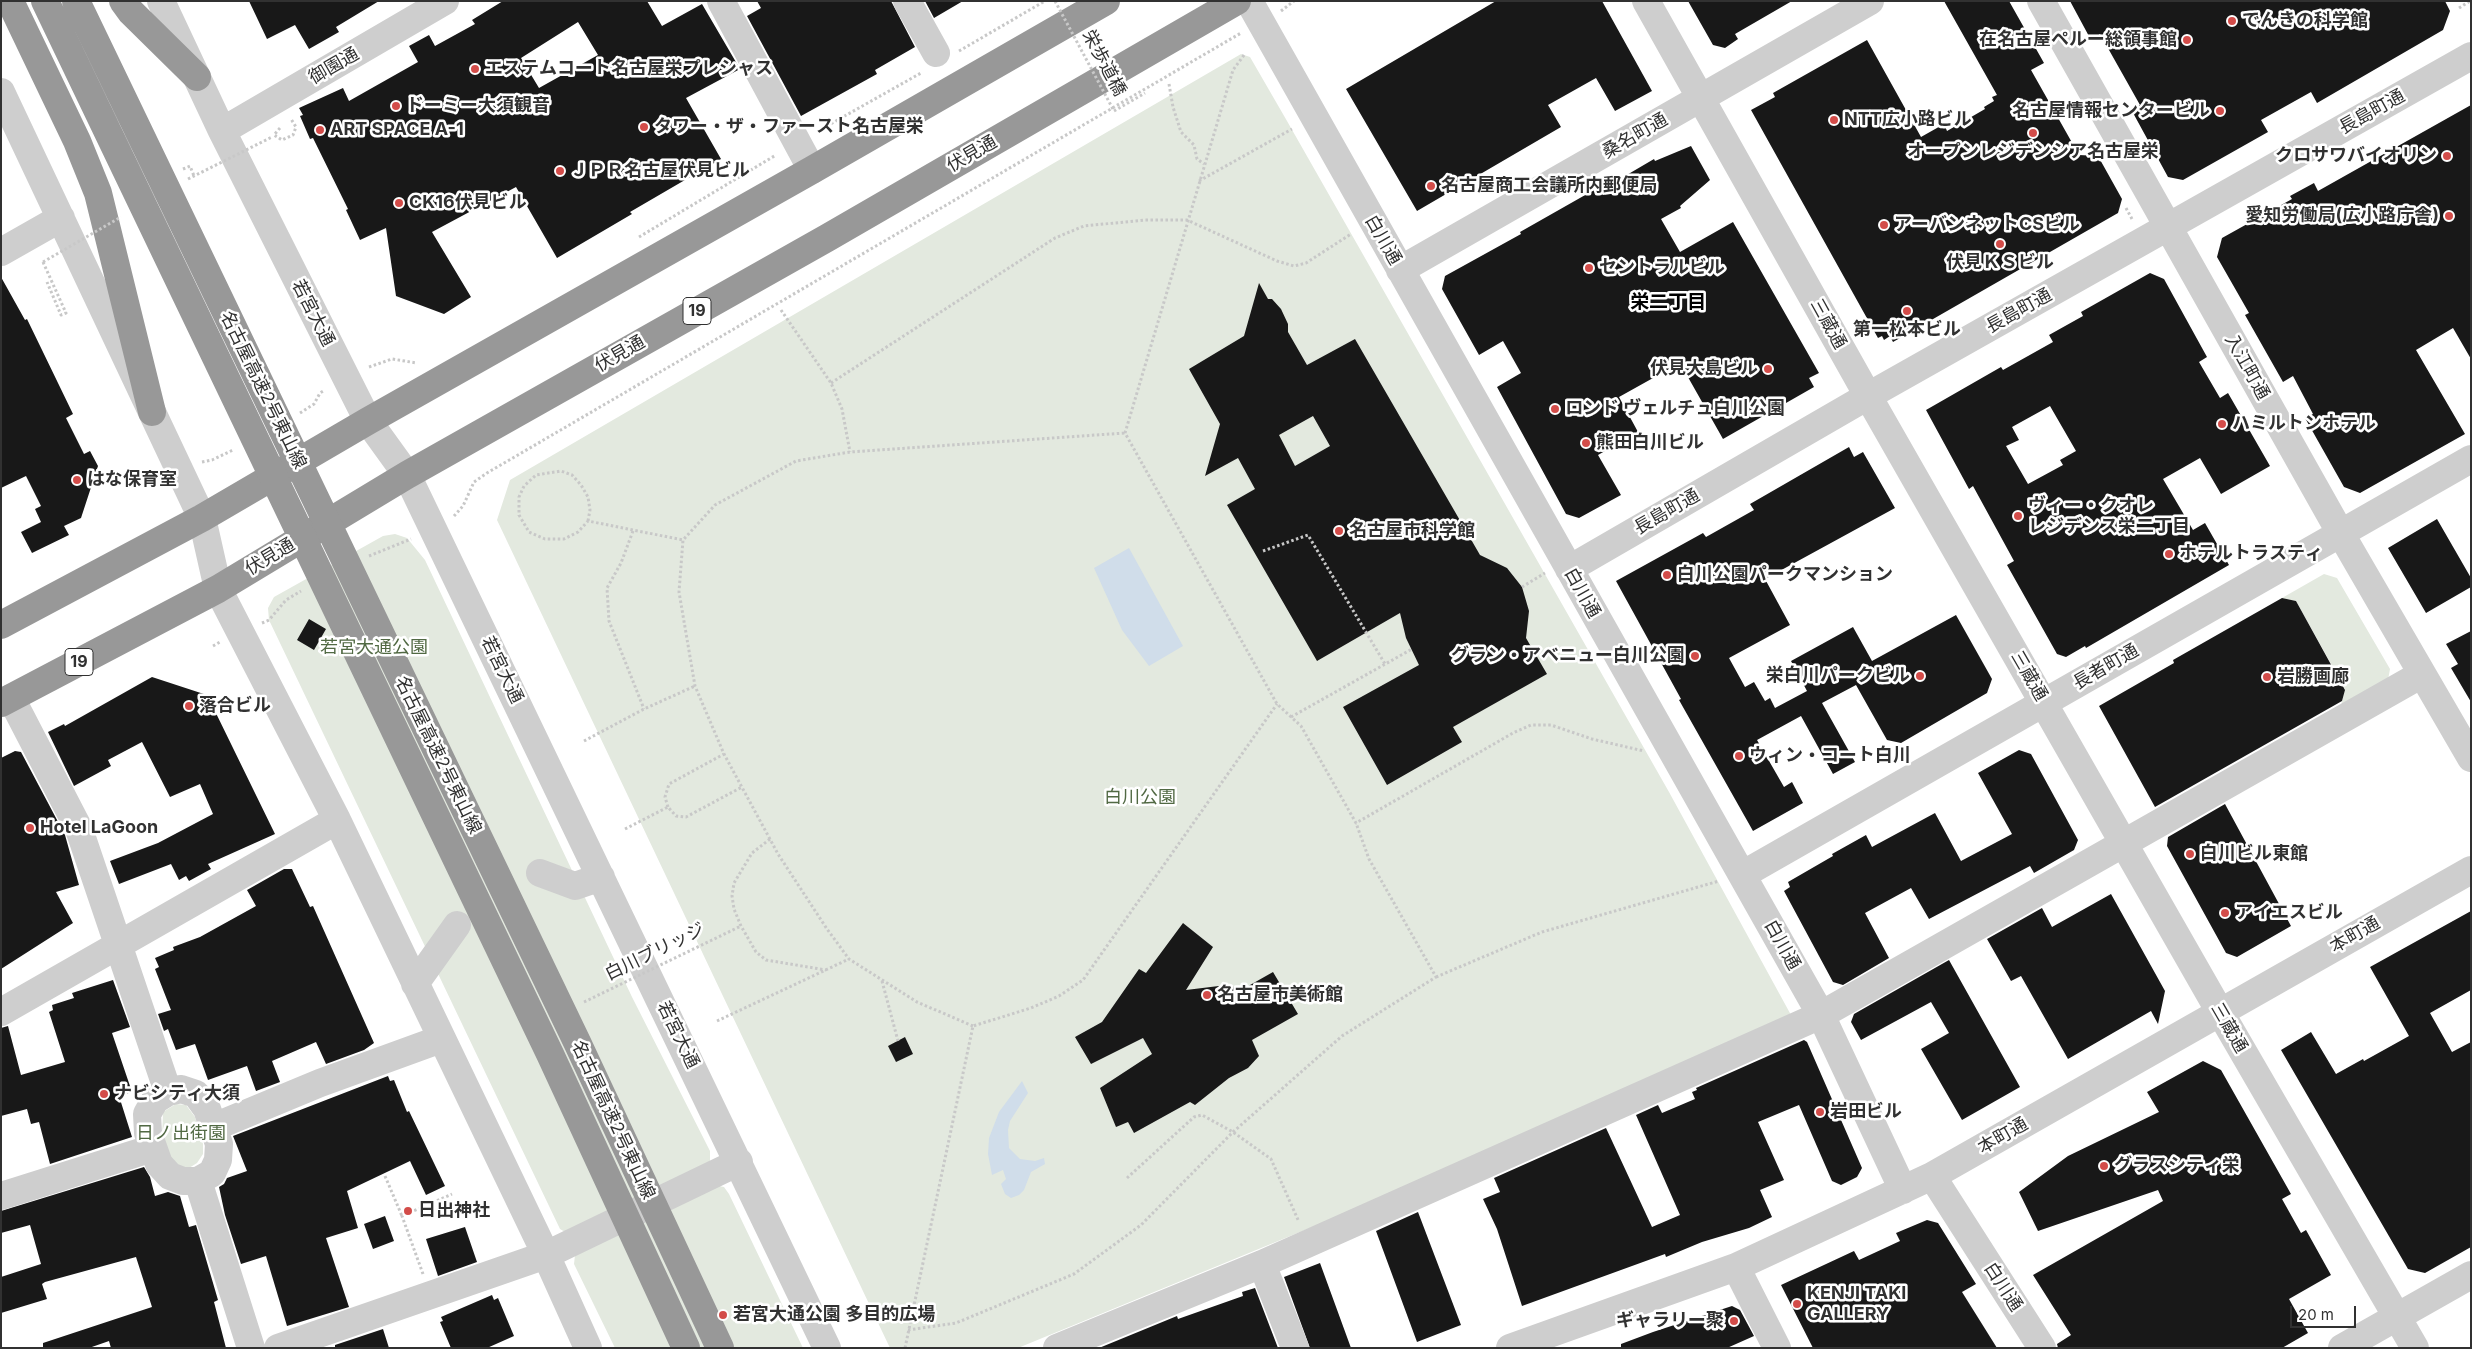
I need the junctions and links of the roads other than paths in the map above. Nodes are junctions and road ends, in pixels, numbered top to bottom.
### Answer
1 (10, 1) edge
2 (45, 1) edge
3 (76, 1) edge
4 (123, 1) edge
5 (161, 1) edge
6 (445, 1) edge
7 (721, 1) edge
8 (907, 1) edge
9 (1106, 1) edge
10 (1237, 1) edge
11 (1249, 1) edge
12 (1646, 1) edge
13 (1870, 1) edge
14 (2041, 1) edge
15 (936, 53) dead end
16 (2471, 56) edge
17 (197, 77) junction
18 (1, 92) edge
19 (1701, 99) junction
20 (222, 131) junction
21 (812, 170) junction
22 (61, 218) junction
23 (2168, 226) junction
24 (1, 252) edge
25 (1400, 270) junction
26 (1868, 396) junction
27 (152, 412) junction
28 (368, 421) junction
29 (2471, 459) edge
30 (407, 475) junction
31 (202, 518) junction
32 (2341, 534) junction
33 (1558, 570) junction
34 (218, 589) junction
35 (1, 625) edge
36 (2422, 674) junction
37 (6, 701) edge
38 (2044, 702) junction
39 (2471, 758) edge
40 (337, 820) junction
41 (2124, 843) junction
42 (2471, 870) edge
43 (540, 873) dead end
44 (601, 877) junction
45 (1734, 877) junction
46 (457, 925) dead end
47 (118, 945) junction
48 (415, 984) junction
49 (1, 1012) edge
50 (2220, 1012) junction
51 (1821, 1015) junction
52 (441, 1039) junction
53 (168, 1092) junction
54 (214, 1127) junction
55 (153, 1148) junction
56 (739, 1162) junction
57 (1932, 1176) junction
58 (198, 1181) junction
59 (1903, 1190) junction
60 (1, 1196) edge
61 (546, 1256) junction
62 (1262, 1264) junction
63 (1736, 1267) junction
64 (2471, 1275) edge
65 (2397, 1316) junction
66 (1544, 1342) edge
67 (251, 1348) edge
68 (278, 1348) edge
69 (588, 1348) edge
70 (686, 1348) edge
71 (720, 1348) edge
72 (827, 1348) edge
73 (1058, 1348) edge
74 (1295, 1348) edge
75 (1510, 1348) edge
76 (1777, 1348) edge
77 (2042, 1348) edge
78 (2342, 1348) edge
79 (2415, 1348) edge

1 - 27 highway
2 - 70 highway, 名古屋高速2号東山線, bridge
3 - 71 highway, 名古屋高速2号東山線, bridge
4 - 17 highway
5 - 17 street, 若宮大通
6 - 20 street, 御園通
7 - 21 street
8 - 15 street
9 - 21 highway
10 - 30 highway, 伏見通 / 19
11 - 25 street, 白川通
12 - 19 street, 三蔵通
13 - 19 street, 桑名町通
14 - 23 street, 入江町通
16 - 23 street, 長島町通
17 - 20 street, 若宮大通
18 - 22 street
19 - 25 street, 桑名町通
19 - 26 street, 三蔵通
20 - 28 street, 若宮大通
21 - 28 highway
22 - 24 street
22 - 27 street
23 - 26 street, 長島町通
23 - 32 street, 入江町通
25 - 33 street, 白川通
26 - 33 street, 長島町通
26 - 38 street, 三蔵通
27 - 31 street
28 - 30 street, 若宮大通
28 - 31 highway
29 - 32 street, 長者町通
30 - 34 highway, 伏見通 / 19
30 - 44 street, 若宮大通
31 - 34 street
31 - 35 highway
32 - 36 street, 入江町通
32 - 38 street, 長者町通
33 - 45 street, 白川通
34 - 37 highway, 伏見通 / 19
34 - 40 street
36 - 39 street, 入江町通
36 - 41 street
37 - 47 street
38 - 41 street, 三蔵通
38 - 45 street, 長者町通
40 - 47 street
40 - 48 street
41 - 50 street, 三蔵通
41 - 51 street
42 - 50 street, 本町通
43 - 44 street
44 - 56 street, 若宮大通
45 - 51 street, 白川通
46 - 48 street
47 - 49 street
47 - 53 street
48 - 52 street
50 - 57 street, 本町通
50 - 65 street, 三蔵通
51 - 59 street, 白川通
51 - 62 street
52 - 54 street
52 - 61 street
53 - 54 street
53 - 55 street
54 - 58 street
55 - 58 street
55 - 60 street
56 - 61 street
56 - 72 street, 若宮大通
57 - 59 street, 本町通
57 - 77 street, 白川通
58 - 67 street
59 - 63 street, 本町通
61 - 68 street
61 - 69 street
62 - 73 street
62 - 74 street
63 - 66 street, 本町通
63 - 76 street
64 - 65 street
65 - 78 street
65 - 79 street, 三蔵通
66 - 75 street, 本町通

